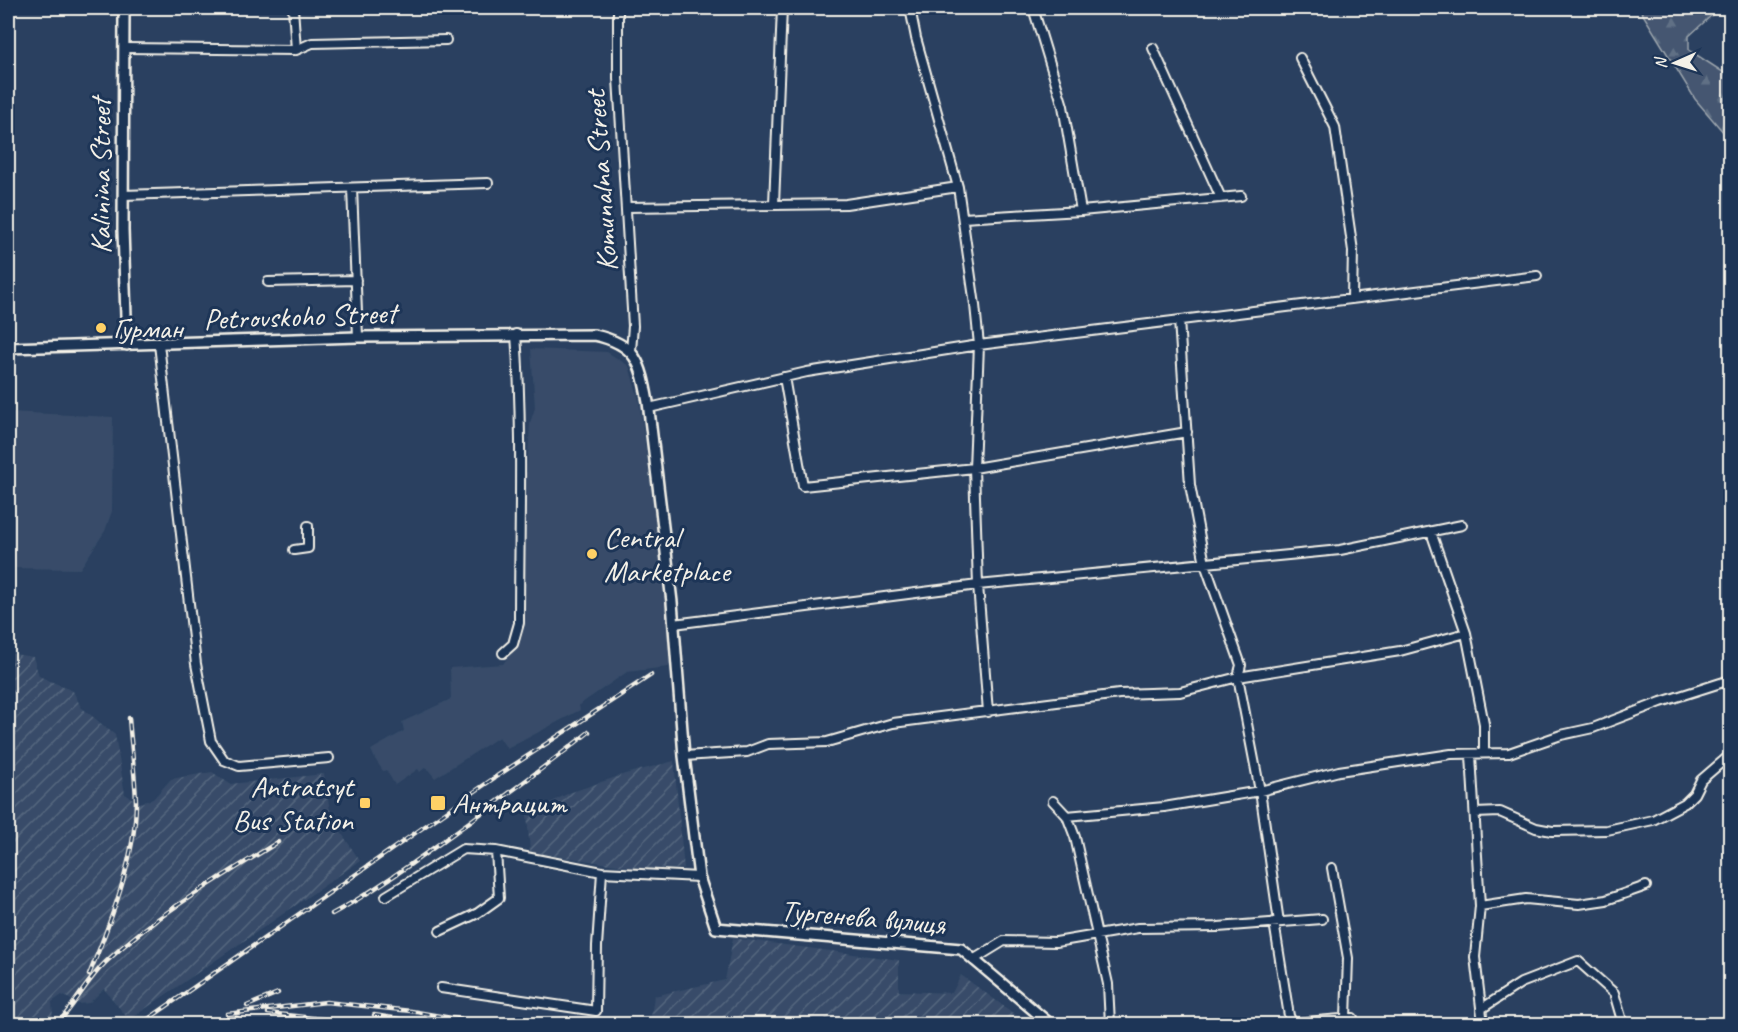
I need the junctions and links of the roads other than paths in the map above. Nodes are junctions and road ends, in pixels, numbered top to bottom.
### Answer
1 (124, 8) edge
2 (293, 8) edge
3 (618, 8) edge
4 (782, 8) edge
5 (910, 8) edge
6 (1033, 8) edge
7 (446, 40) dead end
8 (124, 48) junction
9 (1152, 48) dead end
10 (296, 50) junction
11 (1300, 58) dead end
12 (488, 183) dead end
13 (958, 187) junction
14 (352, 188) junction
15 (123, 195) junction
16 (1241, 196) dead end
17 (1221, 198) junction
18 (774, 204) junction
19 (627, 207) junction
20 (1081, 211) junction
21 (963, 218) junction
22 (1537, 276) dead end
23 (356, 280) junction
24 (268, 282) dead end
25 (1352, 298) junction
26 (1179, 320) junction
27 (516, 334) junction
28 (358, 336) junction
29 (159, 344) junction
30 (127, 345) junction
31 (979, 345) junction
32 (8, 348) edge
33 (631, 351) junction
34 (784, 377) junction
35 (649, 408) junction
36 (1186, 432) junction
37 (974, 468) junction
38 (1462, 525) dead end
39 (308, 526) dead end
40 (1431, 532) junction
41 (294, 550) dead end
42 (1205, 564) junction
43 (978, 585) junction
44 (674, 624) junction
45 (1466, 633) junction
46 (503, 653) dead end
47 (1238, 677) junction
48 (1731, 680) edge
49 (988, 712) junction
50 (1484, 753) junction
51 (1471, 755) junction
52 (1731, 755) edge
53 (684, 756) junction
54 (329, 758) dead end
55 (1260, 791) junction
56 (1053, 801) dead end
57 (1475, 813) junction
58 (1068, 816) junction
59 (495, 851) junction
60 (1332, 868) dead end
61 (602, 872) junction
62 (699, 877) junction
63 (1646, 886) dead end
64 (386, 896) dead end
65 (1480, 906) junction
66 (1322, 919) dead end
67 (1276, 922) junction
68 (440, 931) dead end
69 (1098, 935) junction
70 (973, 960) junction
71 (441, 988) dead end
72 (1481, 1009) junction
73 (1346, 1018) junction
74 (1050, 1024) edge
75 (1110, 1024) edge
76 (1293, 1024) edge
77 (1353, 1024) edge
78 (1483, 1024) edge
79 (1623, 1024) edge

1 - 8 street, Kalinina Street
2 - 10 street
3 - 19 street, Komunalna Street
4 - 18 street
5 - 13 street
6 - 20 street
7 - 10 street
8 - 10 street
8 - 15 street, Kalinina Street
9 - 17 street
11 - 25 street
12 - 14 street
13 - 18 street
13 - 21 street
14 - 15 street
14 - 23 street
15 - 30 street, Kalinina Street
16 - 17 street
17 - 20 street
18 - 19 street
19 - 33 street, Komunalna Street
20 - 21 street
21 - 31 street
22 - 25 street
23 - 24 street
23 - 28 street
25 - 26 street
26 - 31 street
26 - 36 street
27 - 28 street, Petrovskoho Street
27 - 33 street, Petrovskoho Street
27 - 46 street
28 - 29 street, Petrovskoho Street
29 - 30 street, Petrovskoho Street
29 - 54 street
30 - 32 street, Petrovskoho Street
31 - 34 street
31 - 37 street
33 - 35 street
34 - 35 street
34 - 37 street
35 - 44 street
36 - 37 street
36 - 42 street
37 - 43 street
38 - 40 street
39 - 41 street
40 - 42 street
40 - 45 street
42 - 43 street
42 - 47 street
43 - 44 street
43 - 49 street
44 - 53 street
45 - 47 street
45 - 50 street
47 - 49 street
47 - 55 street
48 - 50 street
49 - 53 street
50 - 51 street
51 - 55 street
51 - 57 street
52 - 57 street
53 - 62 street
55 - 58 street
55 - 67 street
56 - 58 street
57 - 65 street
58 - 69 street
59 - 61 street
59 - 64 street
59 - 68 street
60 - 73 street
61 - 62 street
61 - 71 street
62 - 70 street, Тургенева вулиця
63 - 65 street
65 - 72 street
66 - 67 street
67 - 69 street
67 - 76 street
69 - 70 street
69 - 75 street
70 - 74 street, Тургенева вулиця
72 - 78 street
72 - 79 street
73 - 76 street
73 - 77 street

